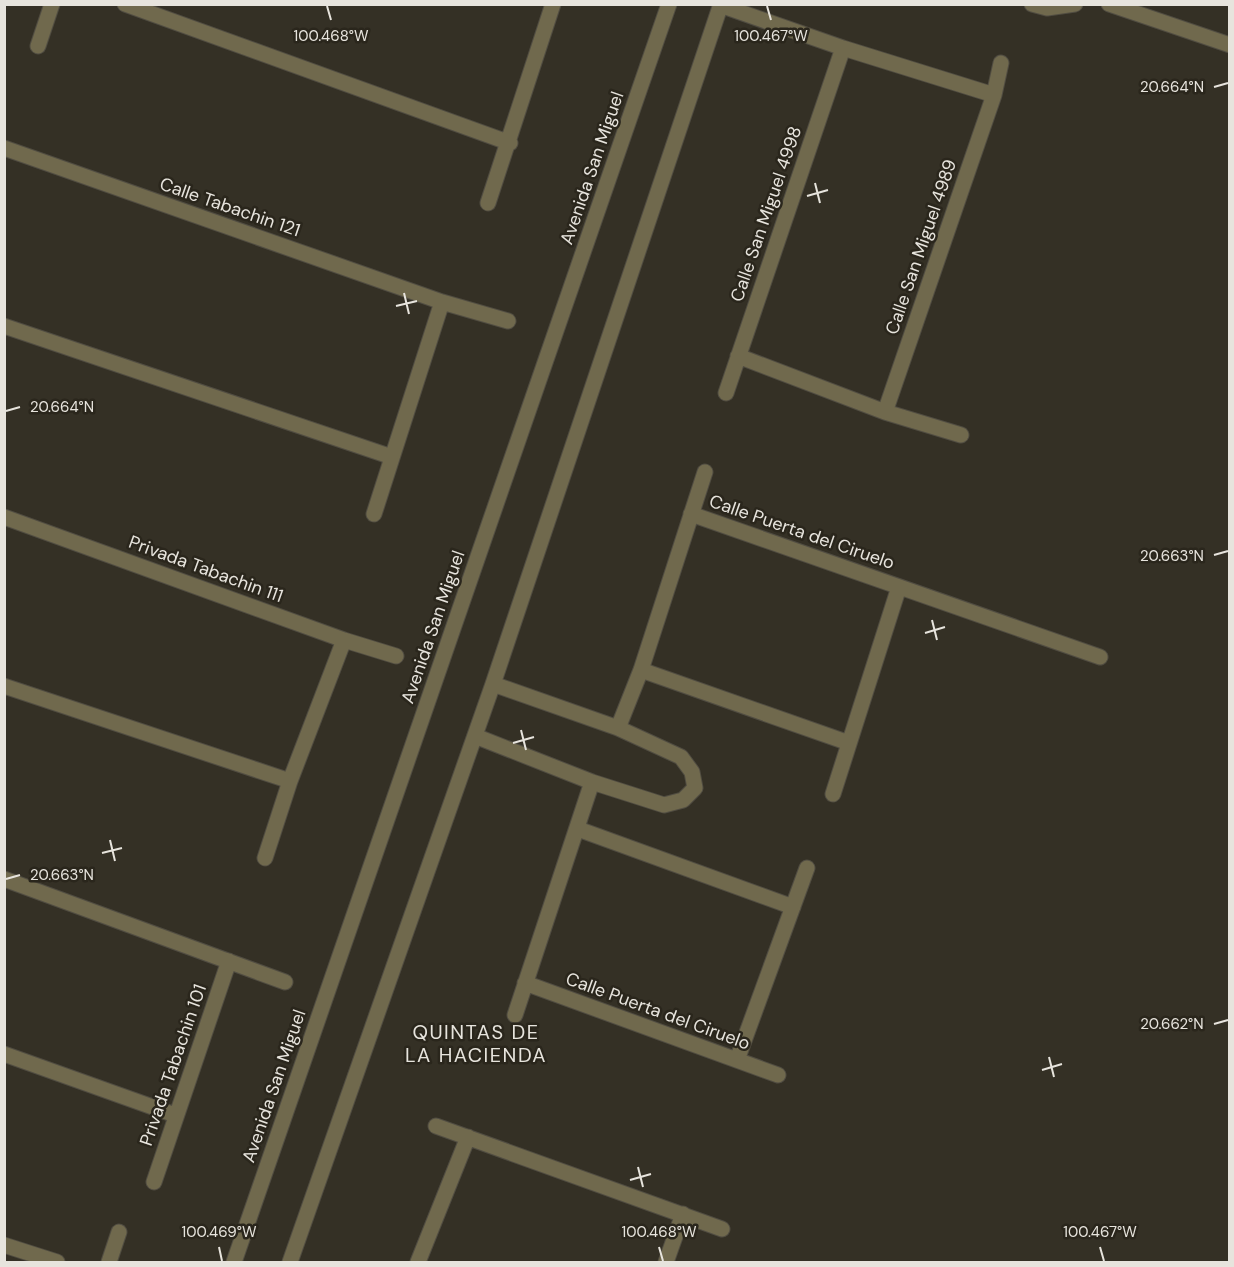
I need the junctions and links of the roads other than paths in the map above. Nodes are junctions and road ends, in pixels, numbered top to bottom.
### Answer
1 (52, 4) edge
2 (125, 4) edge
3 (553, 4) edge
4 (669, 4) edge
5 (1032, 4) edge
6 (1075, 4) edge
7 (1109, 4) edge
8 (721, 5) edge
9 (1230, 45) edge
10 (38, 46) dead end
11 (843, 48) junction
12 (1001, 63) dead end
13 (994, 95) junction
14 (510, 143) junction
15 (4, 148) edge
16 (488, 203) dead end
17 (442, 302) junction
18 (508, 321) dead end
19 (4, 326) edge
20 (738, 356) junction
21 (726, 393) dead end
22 (885, 412) junction
23 (960, 435) dead end
24 (392, 457) junction
25 (705, 472) dead end
26 (374, 514) dead end
27 (691, 514) junction
28 (4, 517) edge
29 (899, 587) junction
30 (344, 640) junction
31 (396, 656) dead end
32 (1101, 657) dead end
33 (640, 670) junction
34 (493, 684) junction
35 (4, 686) edge
36 (618, 728) junction
37 (475, 736) junction
38 (849, 743) junction
39 (290, 781) junction
40 (592, 782) junction
41 (833, 794) dead end
42 (578, 829) junction
43 (265, 858) dead end
44 (807, 868) dead end
45 (4, 879) edge
46 (793, 907) junction
47 (229, 961) junction
48 (285, 982) dead end
49 (525, 983) junction
50 (515, 1015) dead end
51 (4, 1054) edge
52 (736, 1060) junction
53 (778, 1075) dead end
54 (175, 1115) junction
55 (436, 1126) dead end
56 (468, 1137) junction
57 (154, 1182) dead end
58 (683, 1214) junction
59 (722, 1229) dead end
60 (119, 1233) dead end
61 (4, 1245) edge
62 (57, 1263) edge
63 (109, 1263) edge
64 (234, 1263) edge
65 (290, 1263) edge
66 (418, 1263) edge
67 (666, 1263) edge

1 - 10 street
2 - 14 street
3 - 14 street
4 - 64 street, Avenida San Miguel
5 - 6 street
7 - 9 street
8 - 11 street
8 - 34 street
11 - 13 street
11 - 20 street, Calle San Miguel 4998
12 - 13 street, Calle San Miguel 4989
13 - 22 street, Calle San Miguel 4989
14 - 16 street
15 - 17 street, Calle Tabachin 121
17 - 18 street, Calle Tabachin 121
17 - 24 street
19 - 24 street
20 - 21 street, Calle San Miguel 4998
20 - 22 street
22 - 23 street
24 - 26 street
25 - 27 street, Calle Puerta del Ciruelo
27 - 29 street, Calle Puerta del Ciruelo
27 - 33 street, Calle Puerta del Ciruelo
28 - 30 street, Privada Tabachin 111
29 - 32 street, Calle Puerta del Ciruelo
29 - 38 street, Calle Puerta del Ciruelo
30 - 31 street, Privada Tabachin 111
30 - 39 street
33 - 36 street, Calle Puerta del Ciruelo
33 - 38 street
34 - 36 street
34 - 37 street
35 - 39 street
36 - 40 street
37 - 40 street
37 - 65 street
38 - 41 street, Calle Puerta del Ciruelo
39 - 43 street
40 - 42 street
42 - 46 street
42 - 49 street
44 - 46 street
45 - 47 street
46 - 52 street
47 - 48 street
47 - 54 street, Privada Tabachin 101
49 - 50 street
49 - 52 street, Calle Puerta del Ciruelo
51 - 54 street
52 - 53 street, Calle Puerta del Ciruelo
54 - 57 street, Privada Tabachin 101
55 - 56 street
56 - 58 street
56 - 66 street
58 - 59 street
58 - 67 street
60 - 63 street
61 - 62 street

